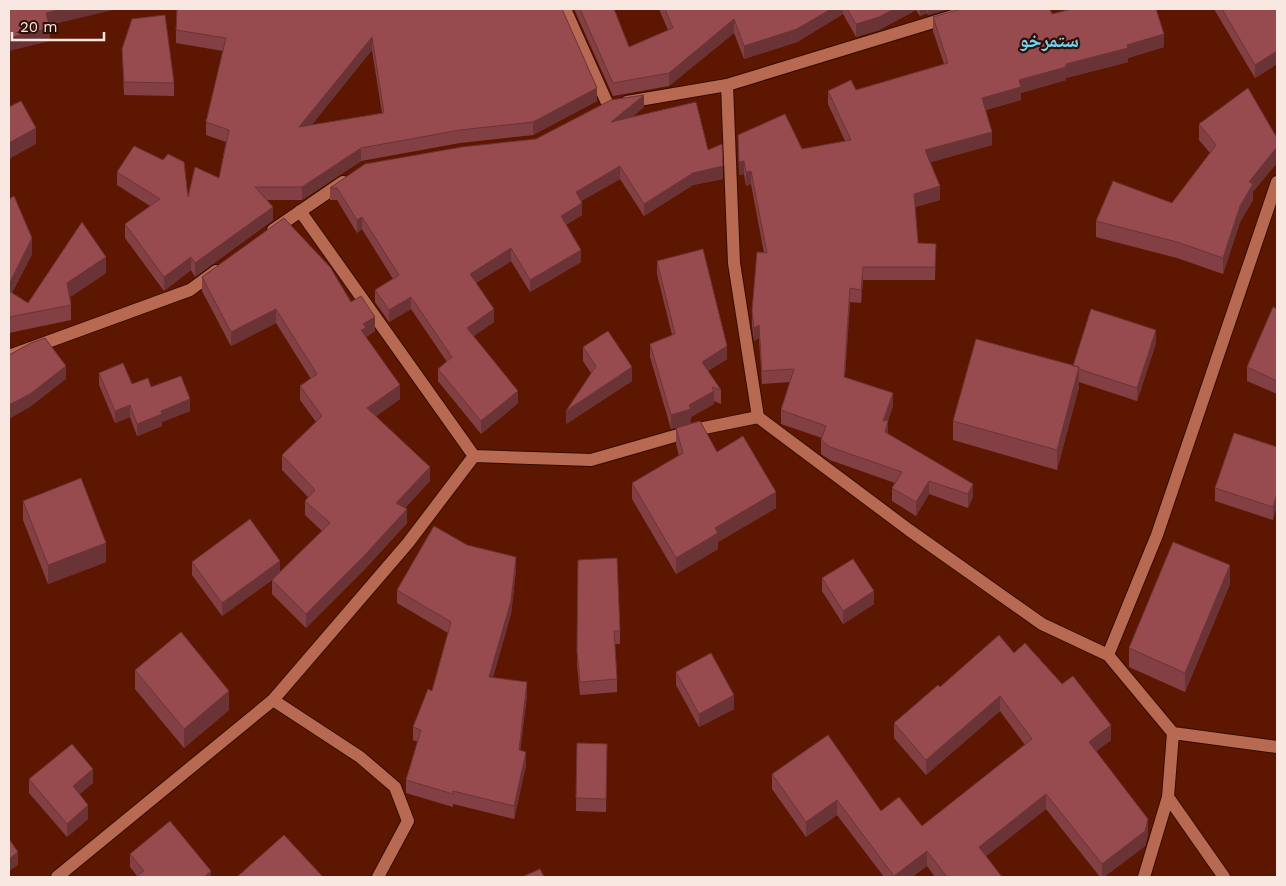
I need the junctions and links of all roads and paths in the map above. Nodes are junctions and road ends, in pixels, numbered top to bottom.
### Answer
1 (565, 9) edge
2 (976, 9) edge
3 (727, 85) junction
4 (354, 175) edge
5 (1277, 182) edge
6 (300, 211) junction
7 (261, 239) edge
8 (230, 262) edge
9 (9, 356) edge
10 (758, 417) junction
11 (474, 456) junction
12 (1108, 655) junction
13 (273, 700) junction
14 (1173, 733) junction
15 (1277, 746) edge
16 (1168, 797) junction
17 (57, 877) edge
18 (378, 877) edge
19 (1144, 877) edge
20 (1224, 877) edge

1 - 3 street
2 - 3 street
3 - 10 street
4 - 6 street
5 - 12 street
6 - 7 street
6 - 11 street
8 - 9 street
10 - 11 street
10 - 12 street
11 - 13 street
12 - 14 street
13 - 17 street
13 - 18 street
14 - 15 street
14 - 16 street
16 - 19 street
16 - 20 street

